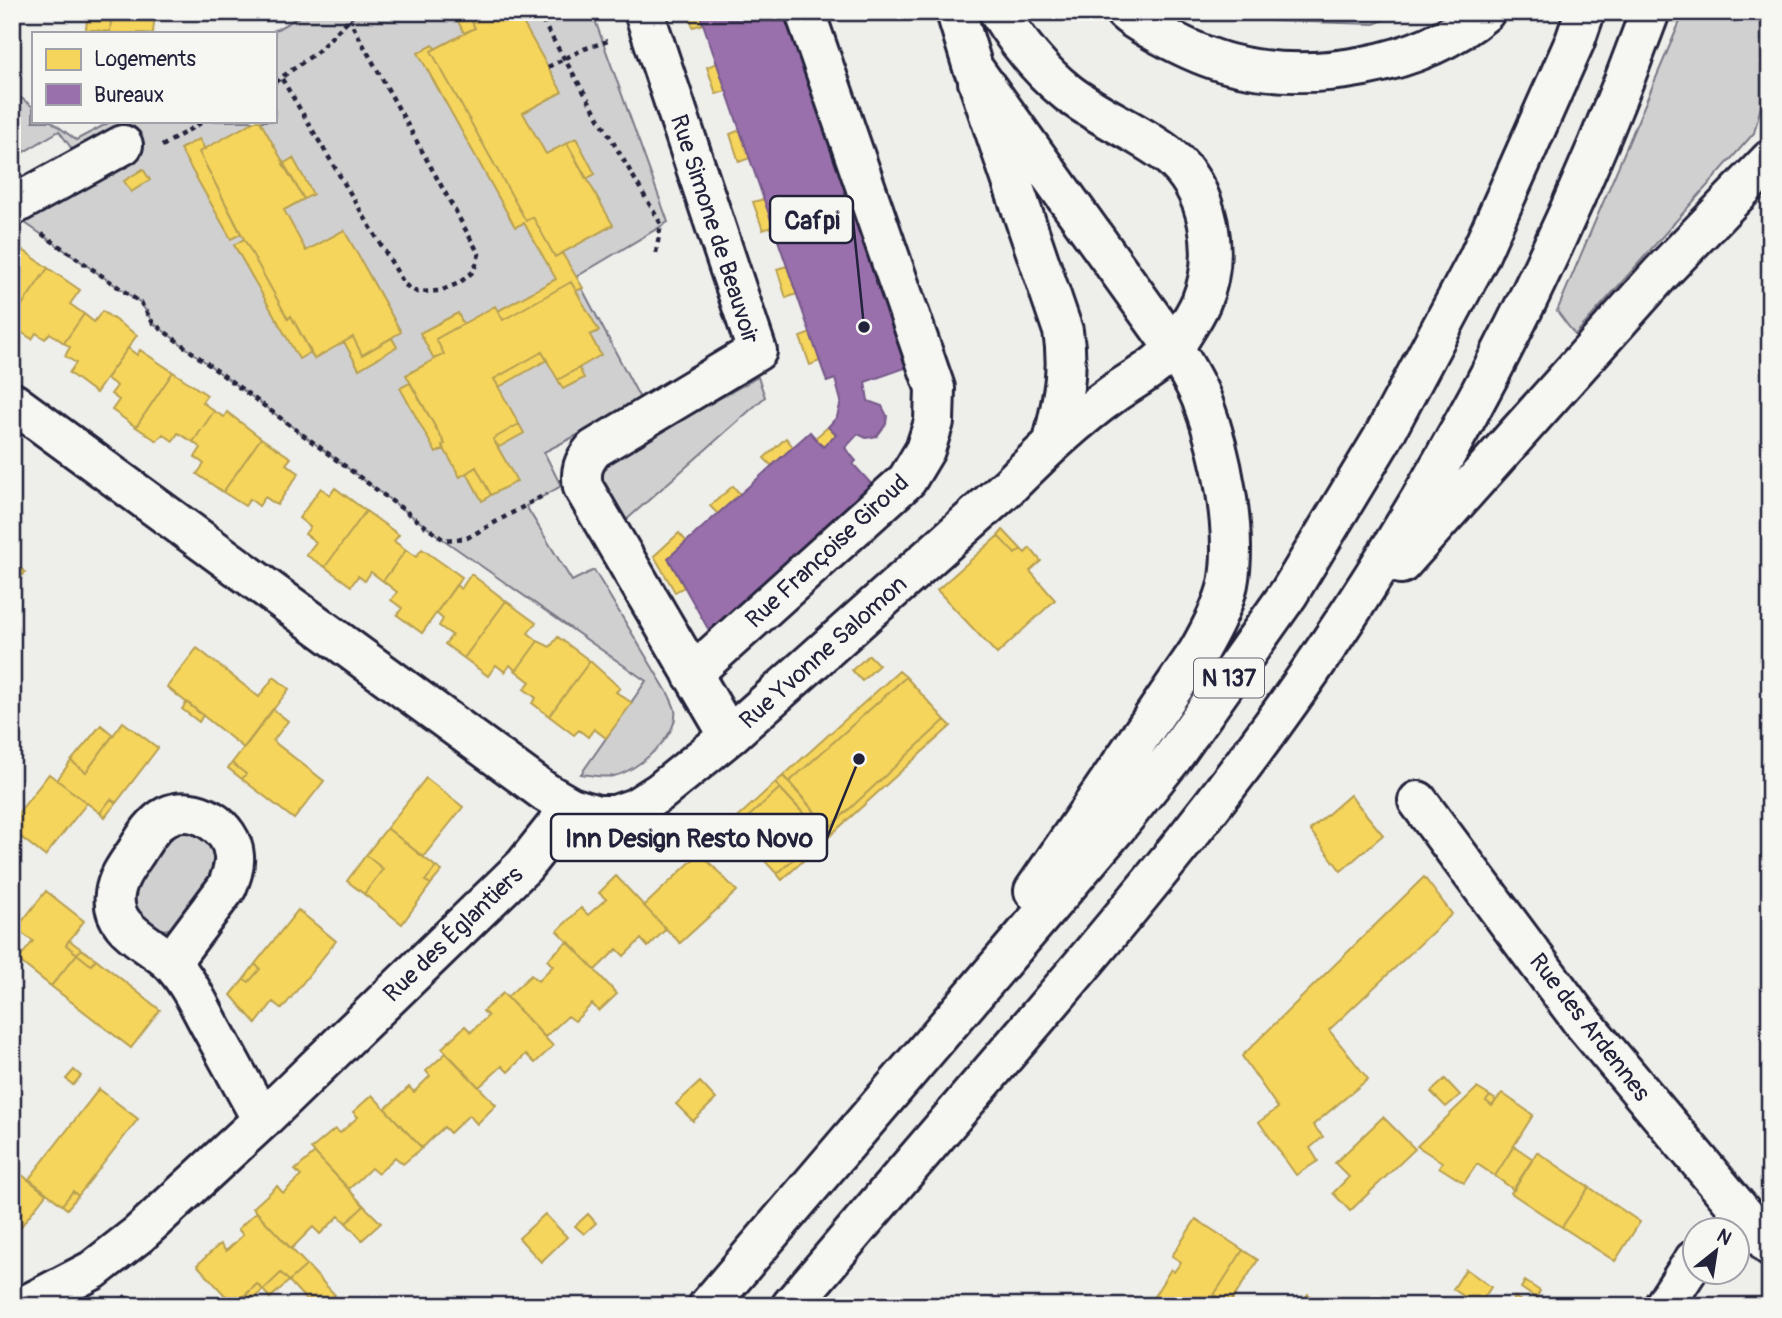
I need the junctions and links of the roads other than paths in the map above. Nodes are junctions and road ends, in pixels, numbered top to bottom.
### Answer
1 (805, 12) edge
2 (956, 12) edge
3 (999, 12) edge
4 (1125, 12) edge
5 (1485, 12) edge
6 (1585, 12) edge
7 (1650, 12) edge
8 (647, 20) edge
9 (973, 68) junction
10 (122, 145) dead end
11 (1770, 160) edge
12 (23, 217) edge
13 (1174, 348) junction
14 (12, 402) edge
15 (1053, 442) junction
16 (1329, 645) junction
17 (692, 674) junction
18 (729, 736) junction
19 (1418, 801) dead end
20 (571, 807) junction
21 (171, 962) dead end
22 (910, 1070) junction
23 (261, 1120) junction
24 (1725, 1216) edge
25 (1750, 1234) edge
26 (1770, 1246) edge
27 (1680, 1282) edge
28 (24, 1306) edge
29 (708, 1306) edge
30 (791, 1306) edge
31 (1664, 1306) edge

1 - 17 main road, Rue Françoise Giroud
2 - 9 main road
3 - 13 main road, Rue Yvonne Salomon
4 - 5 main road
6 - 22 main road, N 137
7 - 16 main road, N 137
8 - 17 main road, Rue Simone de Beauvoir
9 - 13 main road
9 - 15 main road
10 - 12 main road
11 - 16 main road
13 - 15 main road, Rue Yvonne Salomon
13 - 22 main road
14 - 20 main road
15 - 18 main road, Rue Yvonne Salomon
16 - 30 main road, N 137
17 - 18 main road
18 - 20 main road, Rue Yvonne Salomon
19 - 24 main road, Rue des Ardennes
20 - 23 main road, Rue des Églantiers
21 - 23 main road
22 - 29 main road, N 137
23 - 28 main road, Rue des Églantiers
25 - 26 main road, Rue des Ardennes
27 - 31 main road

